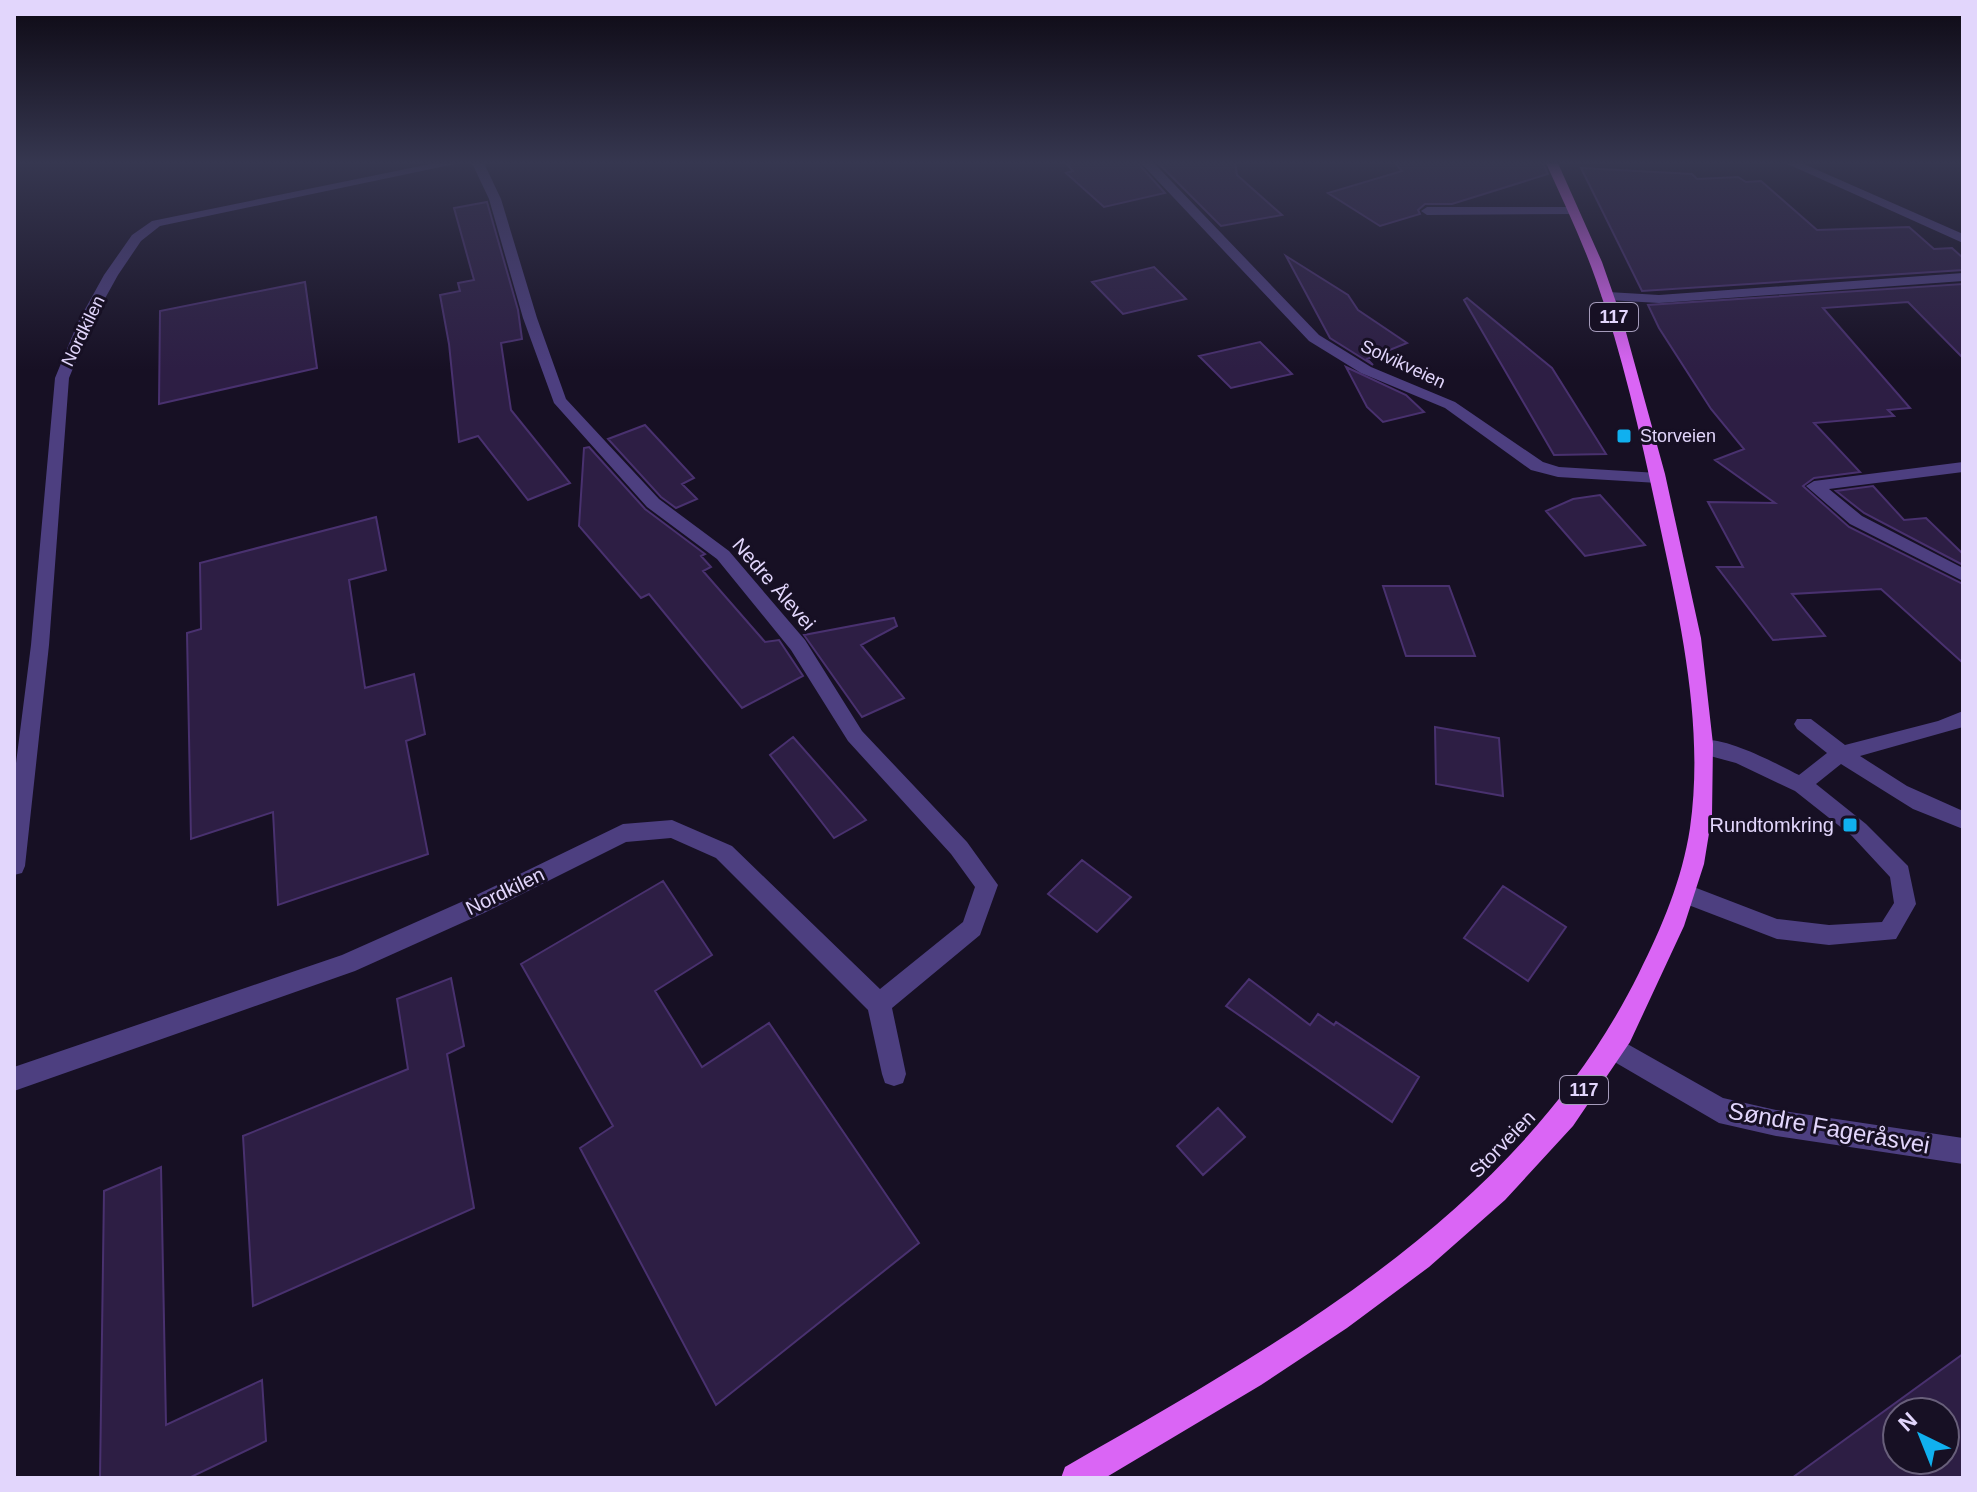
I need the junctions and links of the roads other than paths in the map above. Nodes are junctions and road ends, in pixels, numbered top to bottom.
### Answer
1 (145, 231) edge
2 (504, 231) edge
3 (1211, 231) edge
4 (1582, 231) edge
5 (1944, 231) edge
6 (1963, 239) edge
7 (1963, 277) edge
8 (1608, 296) junction
9 (1963, 467) edge
10 (1658, 478) junction
11 (1963, 575) edge
12 (1963, 719) edge
13 (1804, 724) dead end
14 (1706, 747) junction
15 (1842, 755) junction
16 (1802, 785) junction
17 (1963, 820) edge
18 (14, 866) edge
19 (1686, 894) junction
20 (879, 1004) junction
21 (1615, 1049) junction
22 (894, 1074) dead end
23 (14, 1079) edge
24 (1963, 1151) edge
25 (1076, 1478) edge

1 - 18 street, Nordkilen
2 - 20 street, Nedre Ålevei
3 - 10 street, Solvikveien
4 - 8 main road, Storveien / 117
5 - 6 street
7 - 8 street
8 - 10 main road, Storveien / 117
9 - 11 street
10 - 14 main road, Storveien / 117
12 - 15 street
13 - 15 street
14 - 16 street
14 - 19 main road, Storveien / 117
15 - 16 street
15 - 17 street
16 - 19 street
19 - 21 main road, Storveien / 117
20 - 22 street
20 - 23 street, Nordkilen
21 - 24 street, Søndre Fageråsvei
21 - 25 main road, Storveien / 117

